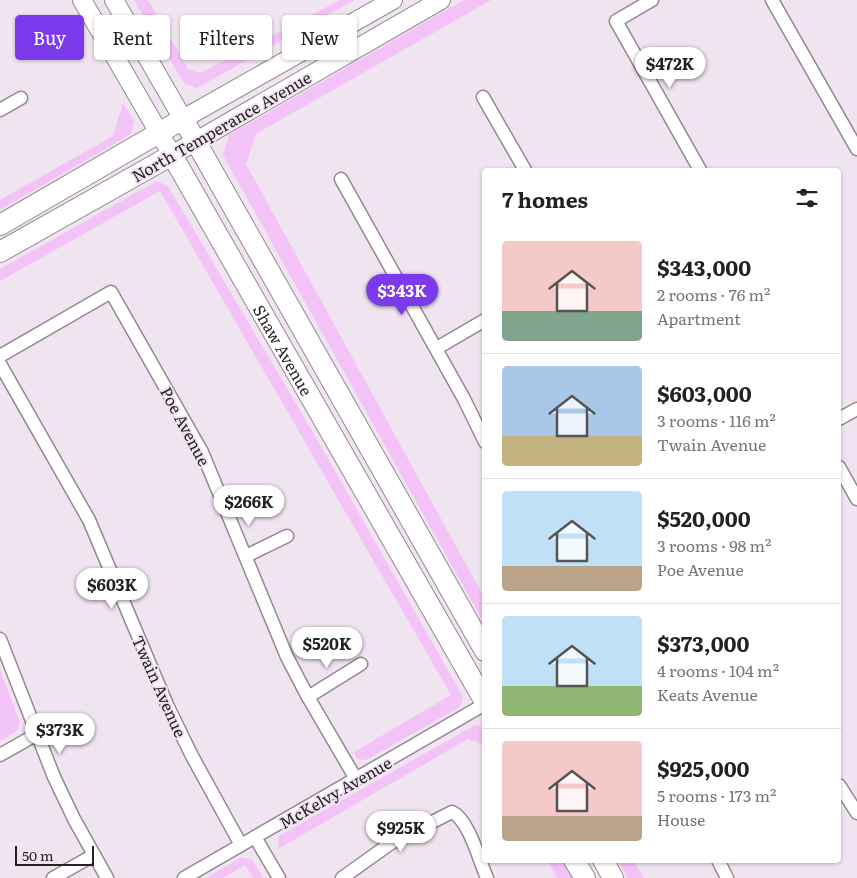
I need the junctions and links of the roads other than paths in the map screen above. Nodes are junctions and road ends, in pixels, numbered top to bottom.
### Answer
1 (82, 0) edge
2 (114, 0) edge
3 (393, 0) edge
4 (441, 0) edge
5 (652, 0) edge
6 (772, 0) edge
7 (483, 97) dead end
8 (21, 98) dead end
9 (0, 110) edge
10 (183, 119) junction
11 (159, 133) junction
12 (196, 141) junction
13 (857, 149) edge
14 (172, 154) junction
15 (524, 168) edge
16 (699, 168) edge
17 (341, 180) dead end
18 (0, 225) edge
19 (0, 252) edge
20 (482, 322) edge
21 (436, 348) junction
22 (0, 356) edge
23 (0, 364) edge
24 (857, 409) edge
25 (841, 418) edge
26 (482, 436) edge
27 (841, 471) edge
28 (857, 499) edge
29 (287, 536) dead end
30 (246, 556) junction
31 (412, 575) junction
32 (0, 639) edge
33 (482, 646) edge
34 (360, 664) dead end
35 (482, 673) edge
36 (308, 697) junction
37 (482, 698) edge
38 (482, 705) edge
39 (37, 734) junction
40 (0, 755) edge
41 (356, 779) junction
42 (841, 788) edge
43 (857, 813) edge
44 (255, 837) junction
45 (241, 845) junction
46 (94, 854) junction
47 (576, 863) edge
48 (604, 863) edge
49 (720, 863) edge
50 (52, 878) edge
51 (107, 878) edge
52 (184, 878) edge
53 (279, 878) edge
54 (342, 878) edge
55 (487, 878) edge
56 (585, 878) edge
57 (613, 878) edge
58 (727, 878) edge

1 - 11 main road, Shaw Avenue
2 - 10 main road, Shaw Avenue
3 - 10 main road, North Temperance Avenue
4 - 12 main road, North Temperance Avenue
5 - 16 street
6 - 13 street
7 - 15 street
8 - 9 street
10 - 11 main road, North Temperance Avenue
10 - 12 main road, Shaw Avenue
11 - 14 main road, Shaw Avenue
11 - 18 main road, North Temperance Avenue
12 - 14 main road, North Temperance Avenue
12 - 33 main road, Shaw Avenue
14 - 19 main road, North Temperance Avenue
14 - 31 main road, Shaw Avenue
17 - 21 street
20 - 21 street
21 - 26 street
22 - 30 street, Poe Avenue
23 - 45 street, Twain Avenue
24 - 25 street
27 - 28 street
29 - 30 street
30 - 36 street, Poe Avenue
31 - 35 main road
31 - 37 main road, Shaw Avenue
32 - 39 street
34 - 36 street
36 - 41 street, Poe Avenue
38 - 41 street, McKelvy Avenue
39 - 40 street
39 - 46 street
41 - 44 street, McKelvy Avenue
42 - 43 street
44 - 45 street, McKelvy Avenue
44 - 53 street
45 - 52 street, McKelvy Avenue
46 - 50 street
46 - 51 street
47 - 56 main road
48 - 57 main road
49 - 58 street
54 - 55 street

